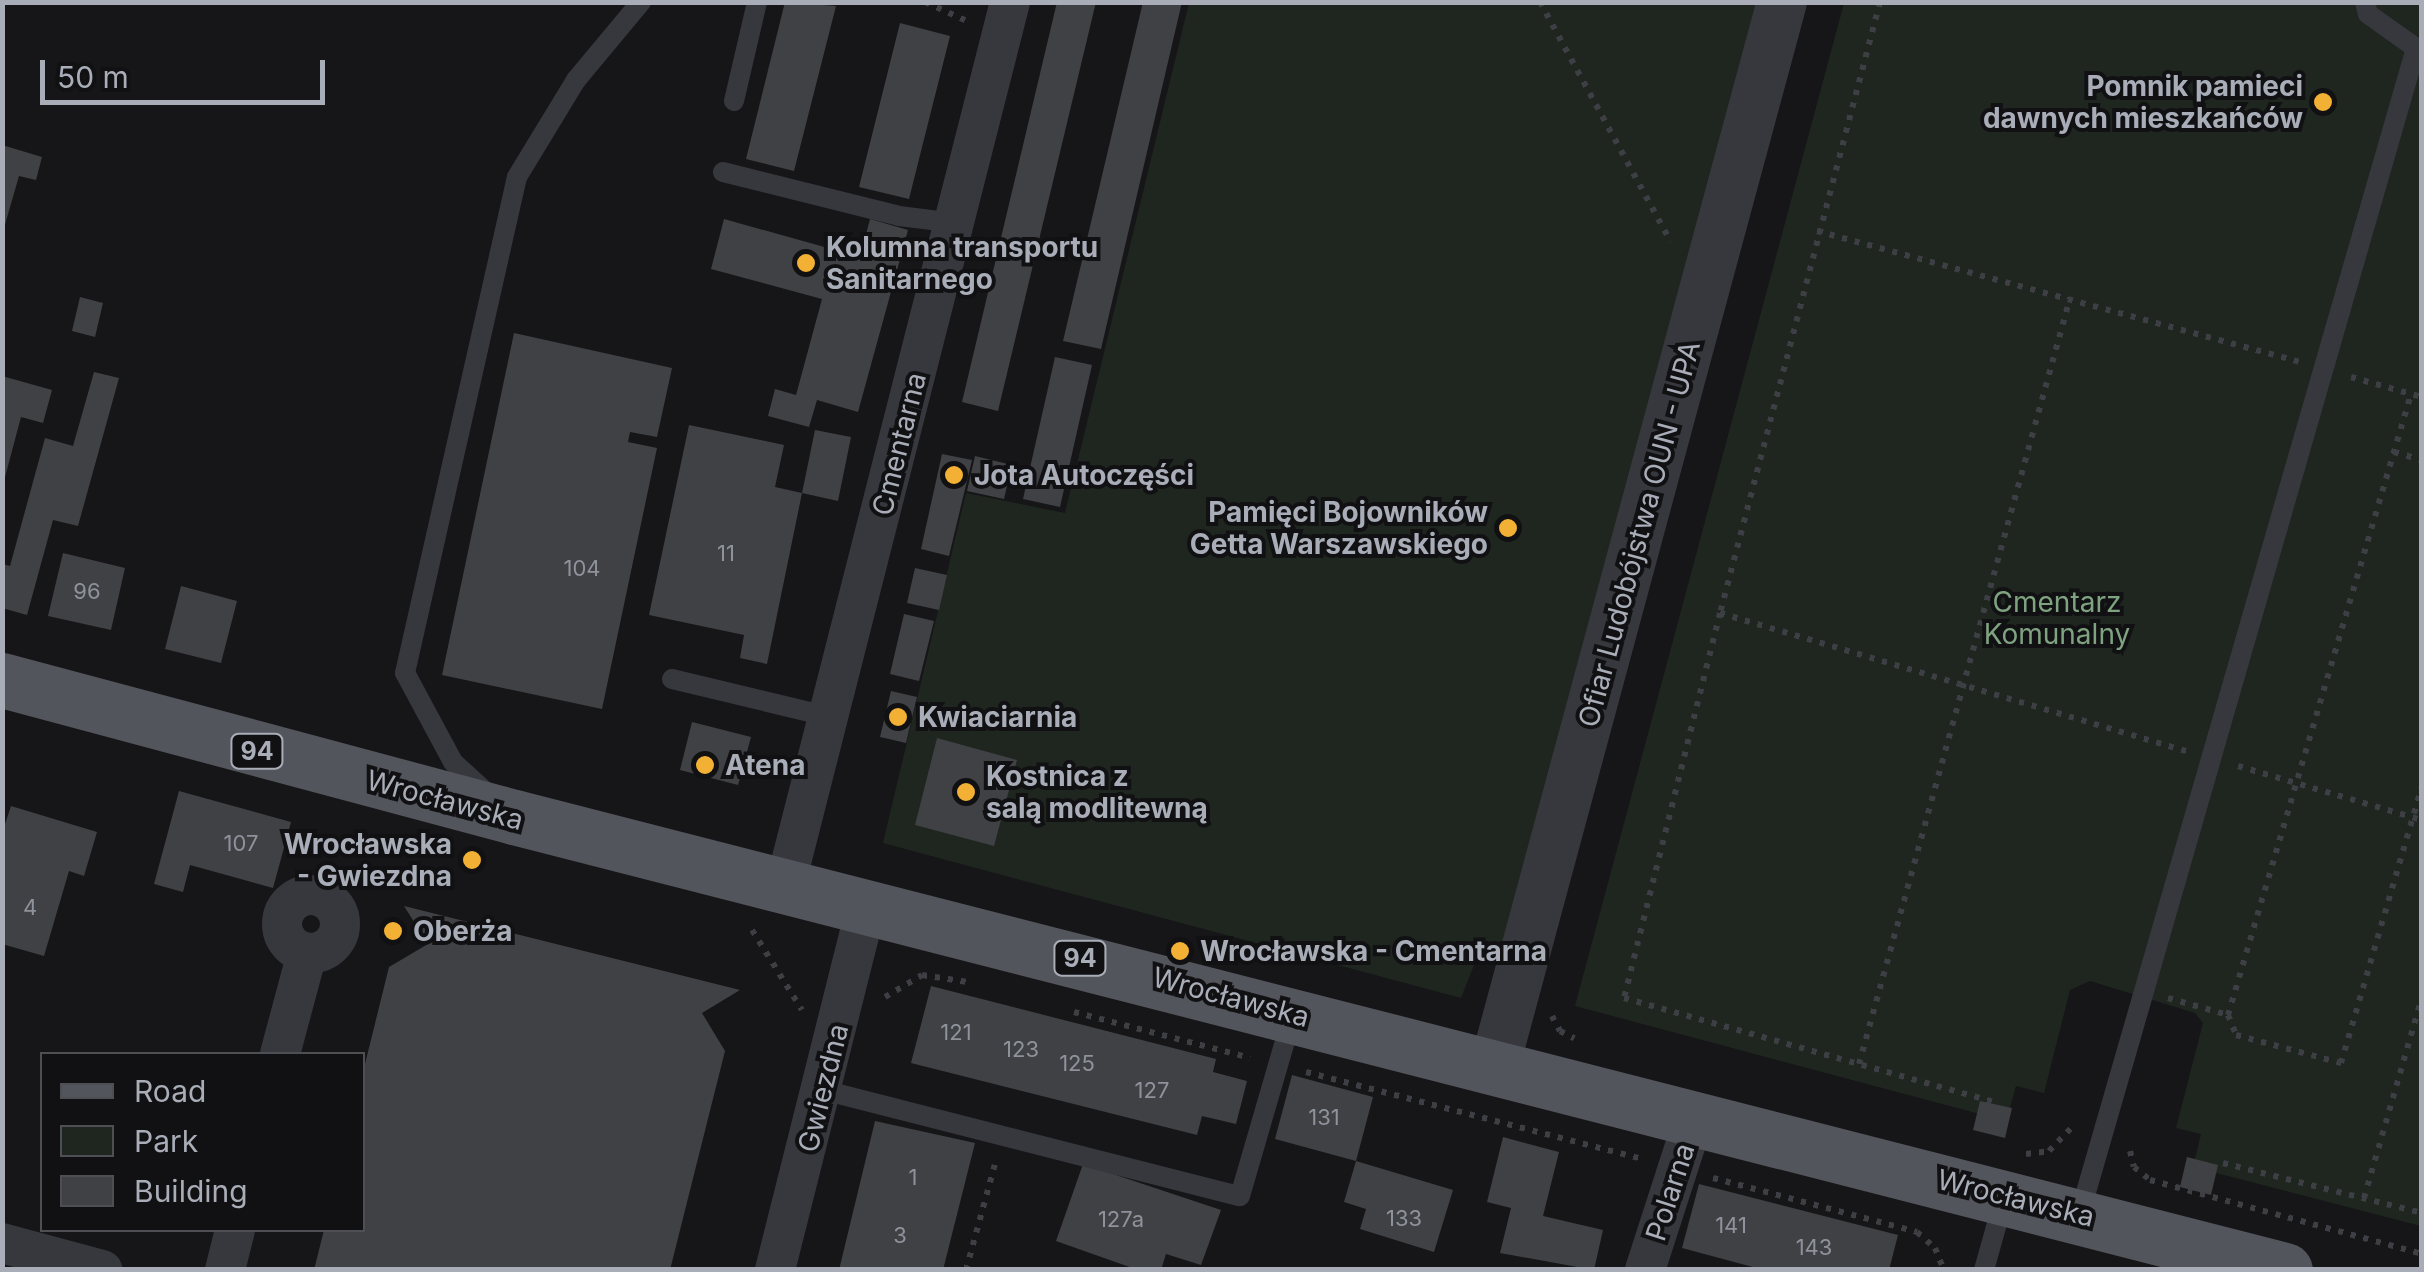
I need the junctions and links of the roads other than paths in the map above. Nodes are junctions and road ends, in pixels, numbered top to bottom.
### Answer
1 (641, 2) edge
2 (757, 2) edge
3 (1010, 2) edge
4 (1782, 2) edge
5 (2365, 2) edge
6 (2419, 48) edge
7 (734, 101) dead end
8 (723, 172) dead end
9 (954, 224) junction
10 (2, 680) edge
11 (672, 680) dead end
12 (830, 718) junction
13 (514, 818) junction
14 (785, 886) junction
15 (867, 905) junction
16 (306, 953) dead end
17 (1293, 1013) junction
18 (281, 1052) edge
19 (1495, 1064) junction
20 (823, 1090) junction
21 (1695, 1115) junction
22 (2008, 1173) junction
23 (2080, 1214) junction
24 (234, 1232) edge
25 (2, 1244) edge
26 (102, 1270) edge
27 (225, 1270) edge
28 (776, 1270) edge
29 (1645, 1270) edge
30 (1984, 1270) edge
31 (2285, 1270) edge

1 - 13 lane
2 - 7 lane
3 - 9 street, Cmentarna
4 - 19 street, Ofiar Ludobójstwa OUN - UPA
5 - 6 lane
6 - 23 lane
8 - 9 lane
9 - 12 street, Cmentarna
10 - 13 main road, Wrocławska / 94
11 - 12 lane
12 - 14 street, Cmentarna
13 - 14 main road, Wrocławska / 94
14 - 15 main road, Wrocławska / 94
15 - 17 main road, Wrocławska / 94
15 - 20 street, Gwiezdna
16 - 18 street
17 - 19 main road, Wrocławska / 94
17 - 20 lane
19 - 21 main road, Wrocławska / 94
20 - 28 street, Gwiezdna
21 - 22 main road, Wrocławska / 94
21 - 29 street, Polarna
22 - 23 main road, Wrocławska / 94
22 - 30 lane
23 - 31 main road, Wrocławska / 94
24 - 27 street
25 - 26 street

